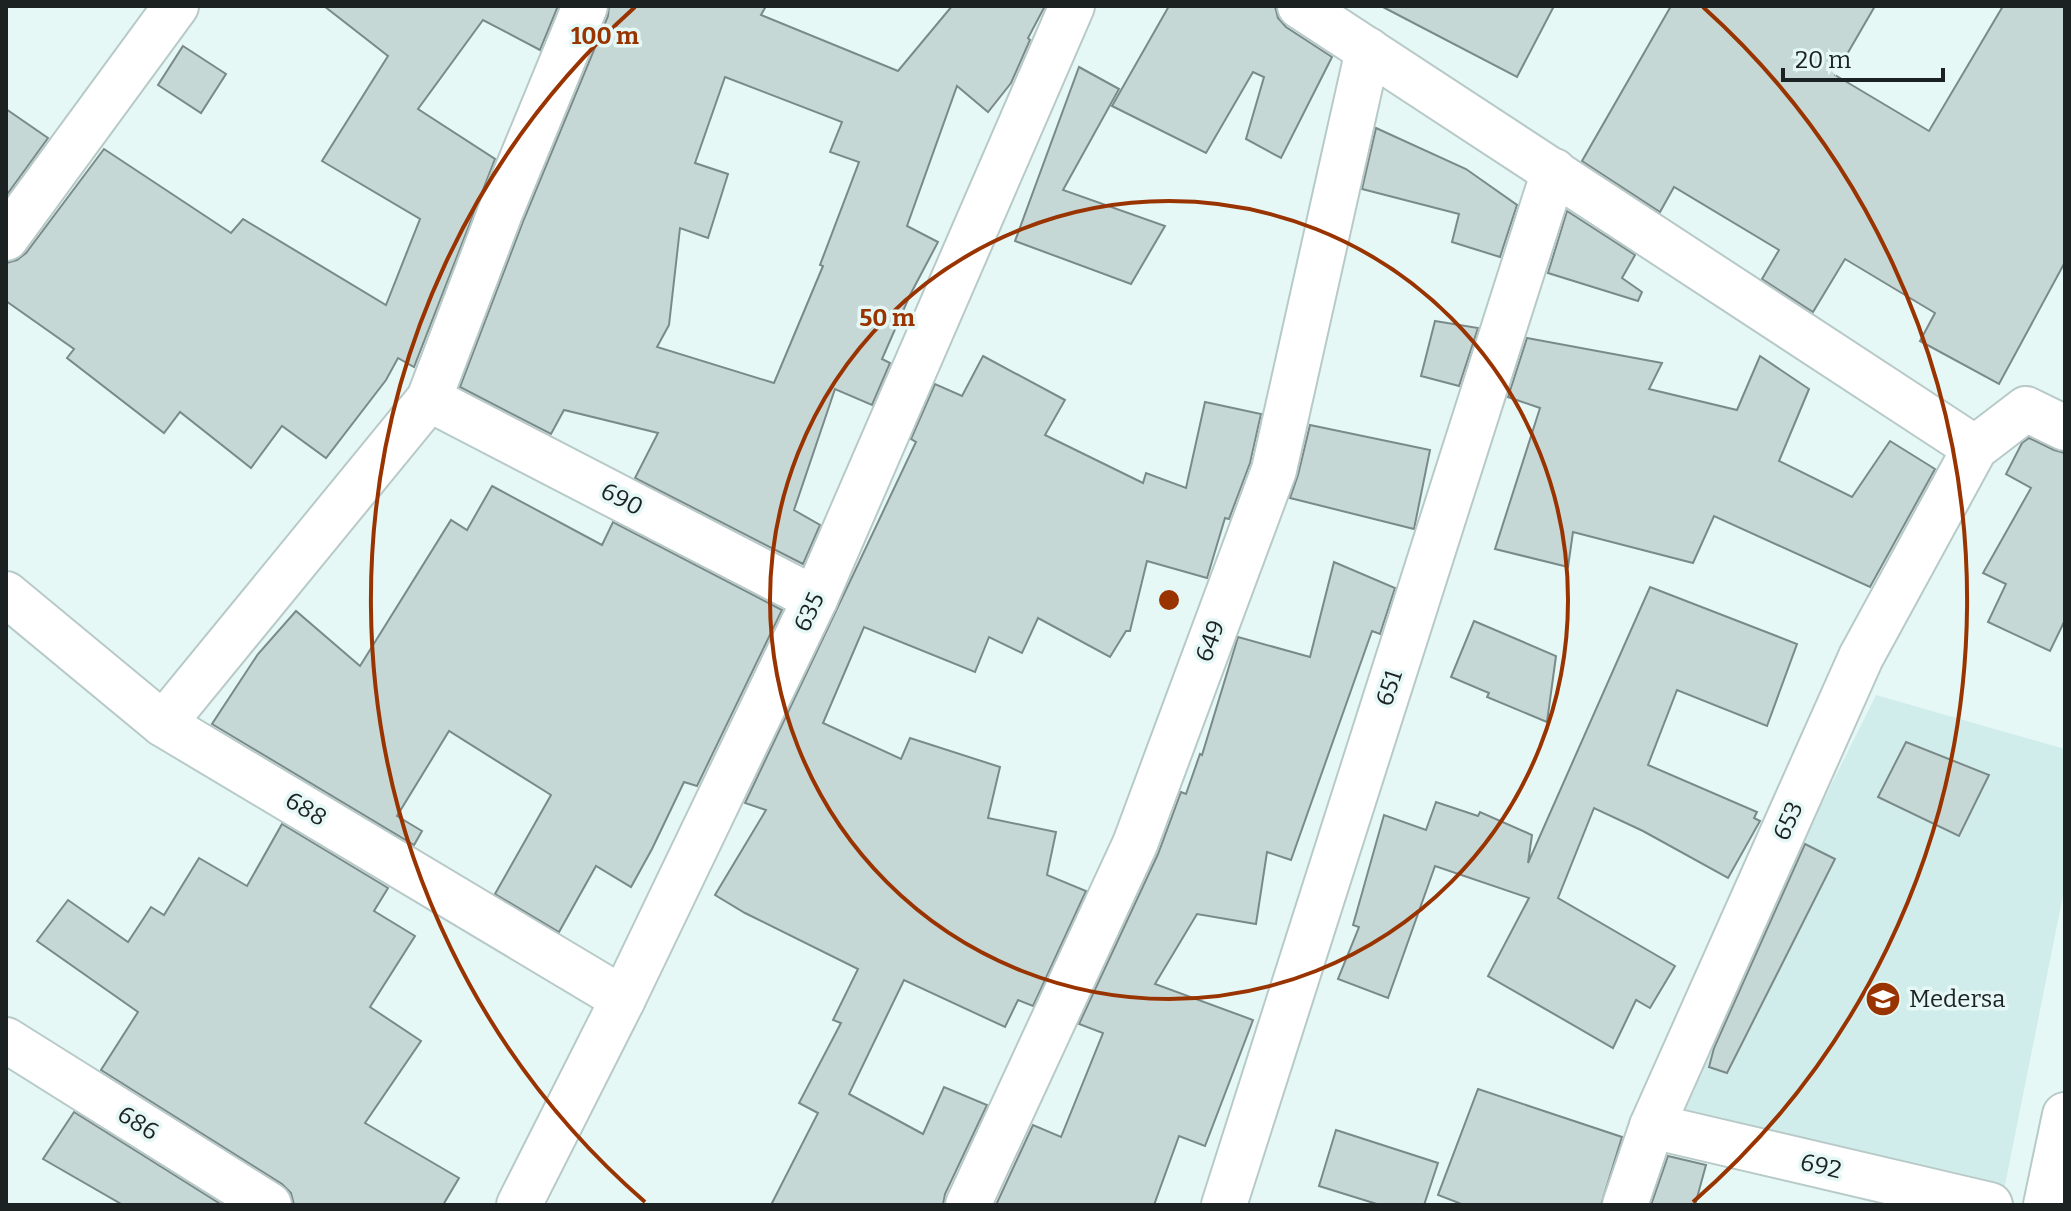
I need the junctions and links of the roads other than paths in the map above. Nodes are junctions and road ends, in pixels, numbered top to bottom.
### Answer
1 (176, 6) edge
2 (585, 6) edge
3 (1072, 6) edge
4 (1300, 6) edge
5 (1368, 50) junction
6 (1554, 171) junction
7 (6, 238) edge
8 (429, 399) junction
9 (2065, 428) edge
10 (1975, 448) junction
11 (6, 594) edge
12 (815, 599) junction
13 (163, 724) junction
14 (623, 999) junction
15 (6, 1040) edge
16 (2065, 1115) edge
17 (1652, 1126) junction
18 (269, 1205) edge
19 (519, 1205) edge
20 (968, 1205) edge
21 (1224, 1205) edge
22 (1625, 1205) edge
23 (1990, 1205) edge
24 (2046, 1205) edge

1 - 7 street
2 - 8 street
3 - 12 street, 635
4 - 5 street
5 - 6 street
5 - 20 street, 649
6 - 10 street
6 - 21 street, 651
8 - 12 street, 690
8 - 13 street
9 - 10 street
10 - 17 street, 653
11 - 13 street, 688
12 - 14 street, 635
13 - 14 street, 688
14 - 19 street, 635
15 - 18 street, 686
16 - 24 street
17 - 22 street, 653
17 - 23 street, 692

